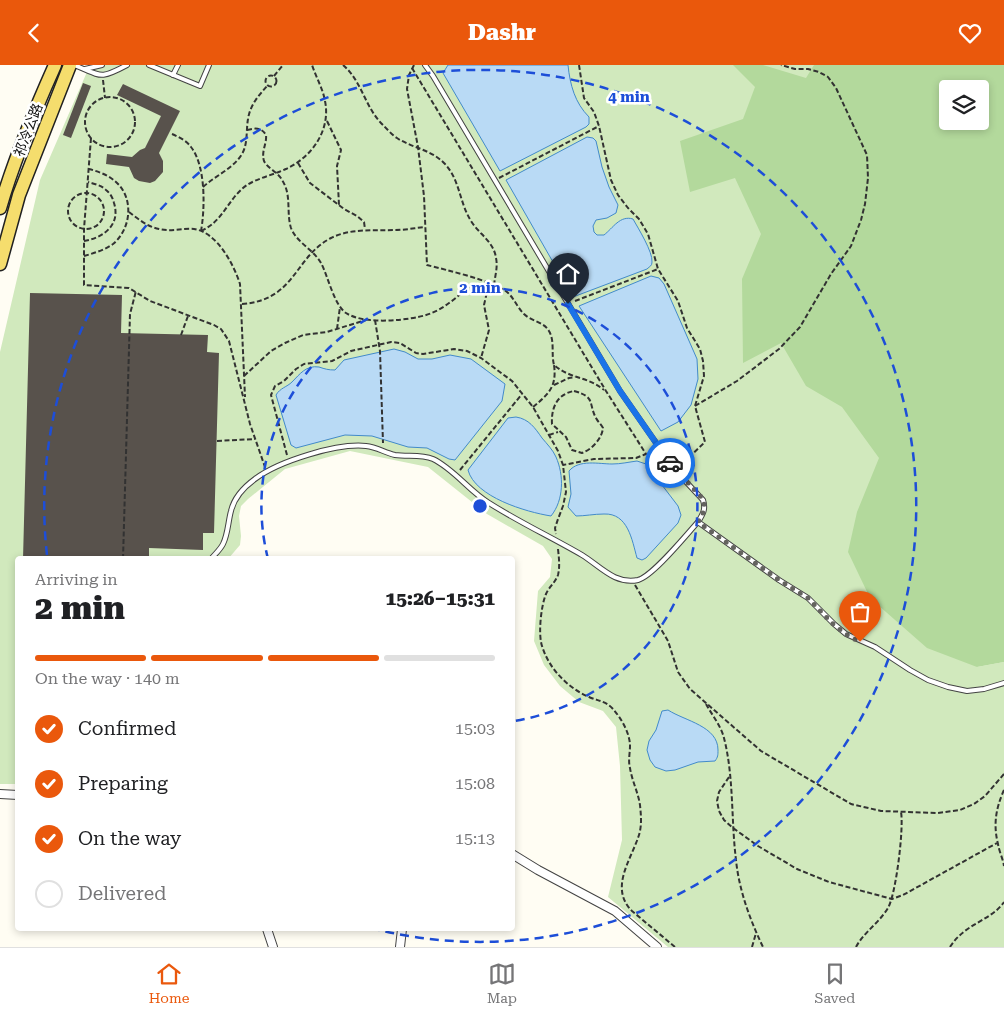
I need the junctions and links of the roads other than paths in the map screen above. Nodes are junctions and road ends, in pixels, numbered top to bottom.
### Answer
1 (54, 65) edge
2 (70, 65) edge
3 (74, 65) edge
4 (102, 65) edge
5 (127, 65) edge
6 (149, 65) edge
7 (178, 65) edge
8 (209, 65) edge
9 (425, 65) edge
10 (85, 69) junction
11 (173, 75) junction
12 (0, 208) edge
13 (0, 264) edge
14 (698, 522) junction
15 (213, 556) edge
16 (1004, 683) edge
17 (0, 794) edge
18 (15, 795) edge
19 (515, 856) edge
20 (268, 931) edge
21 (402, 931) edge
22 (273, 947) edge
23 (400, 947) edge
24 (657, 947) edge

1 - 12 main road, 祁冷公路
2 - 13 main road, 祁冷公路
3 - 10 lane
4 - 10 lane
5 - 10 lane
6 - 11 lane
7 - 11 lane
8 - 11 lane
9 - 14 lane
14 - 15 lane
14 - 16 lane
17 - 18 street
19 - 24 street
20 - 22 street
21 - 23 street

